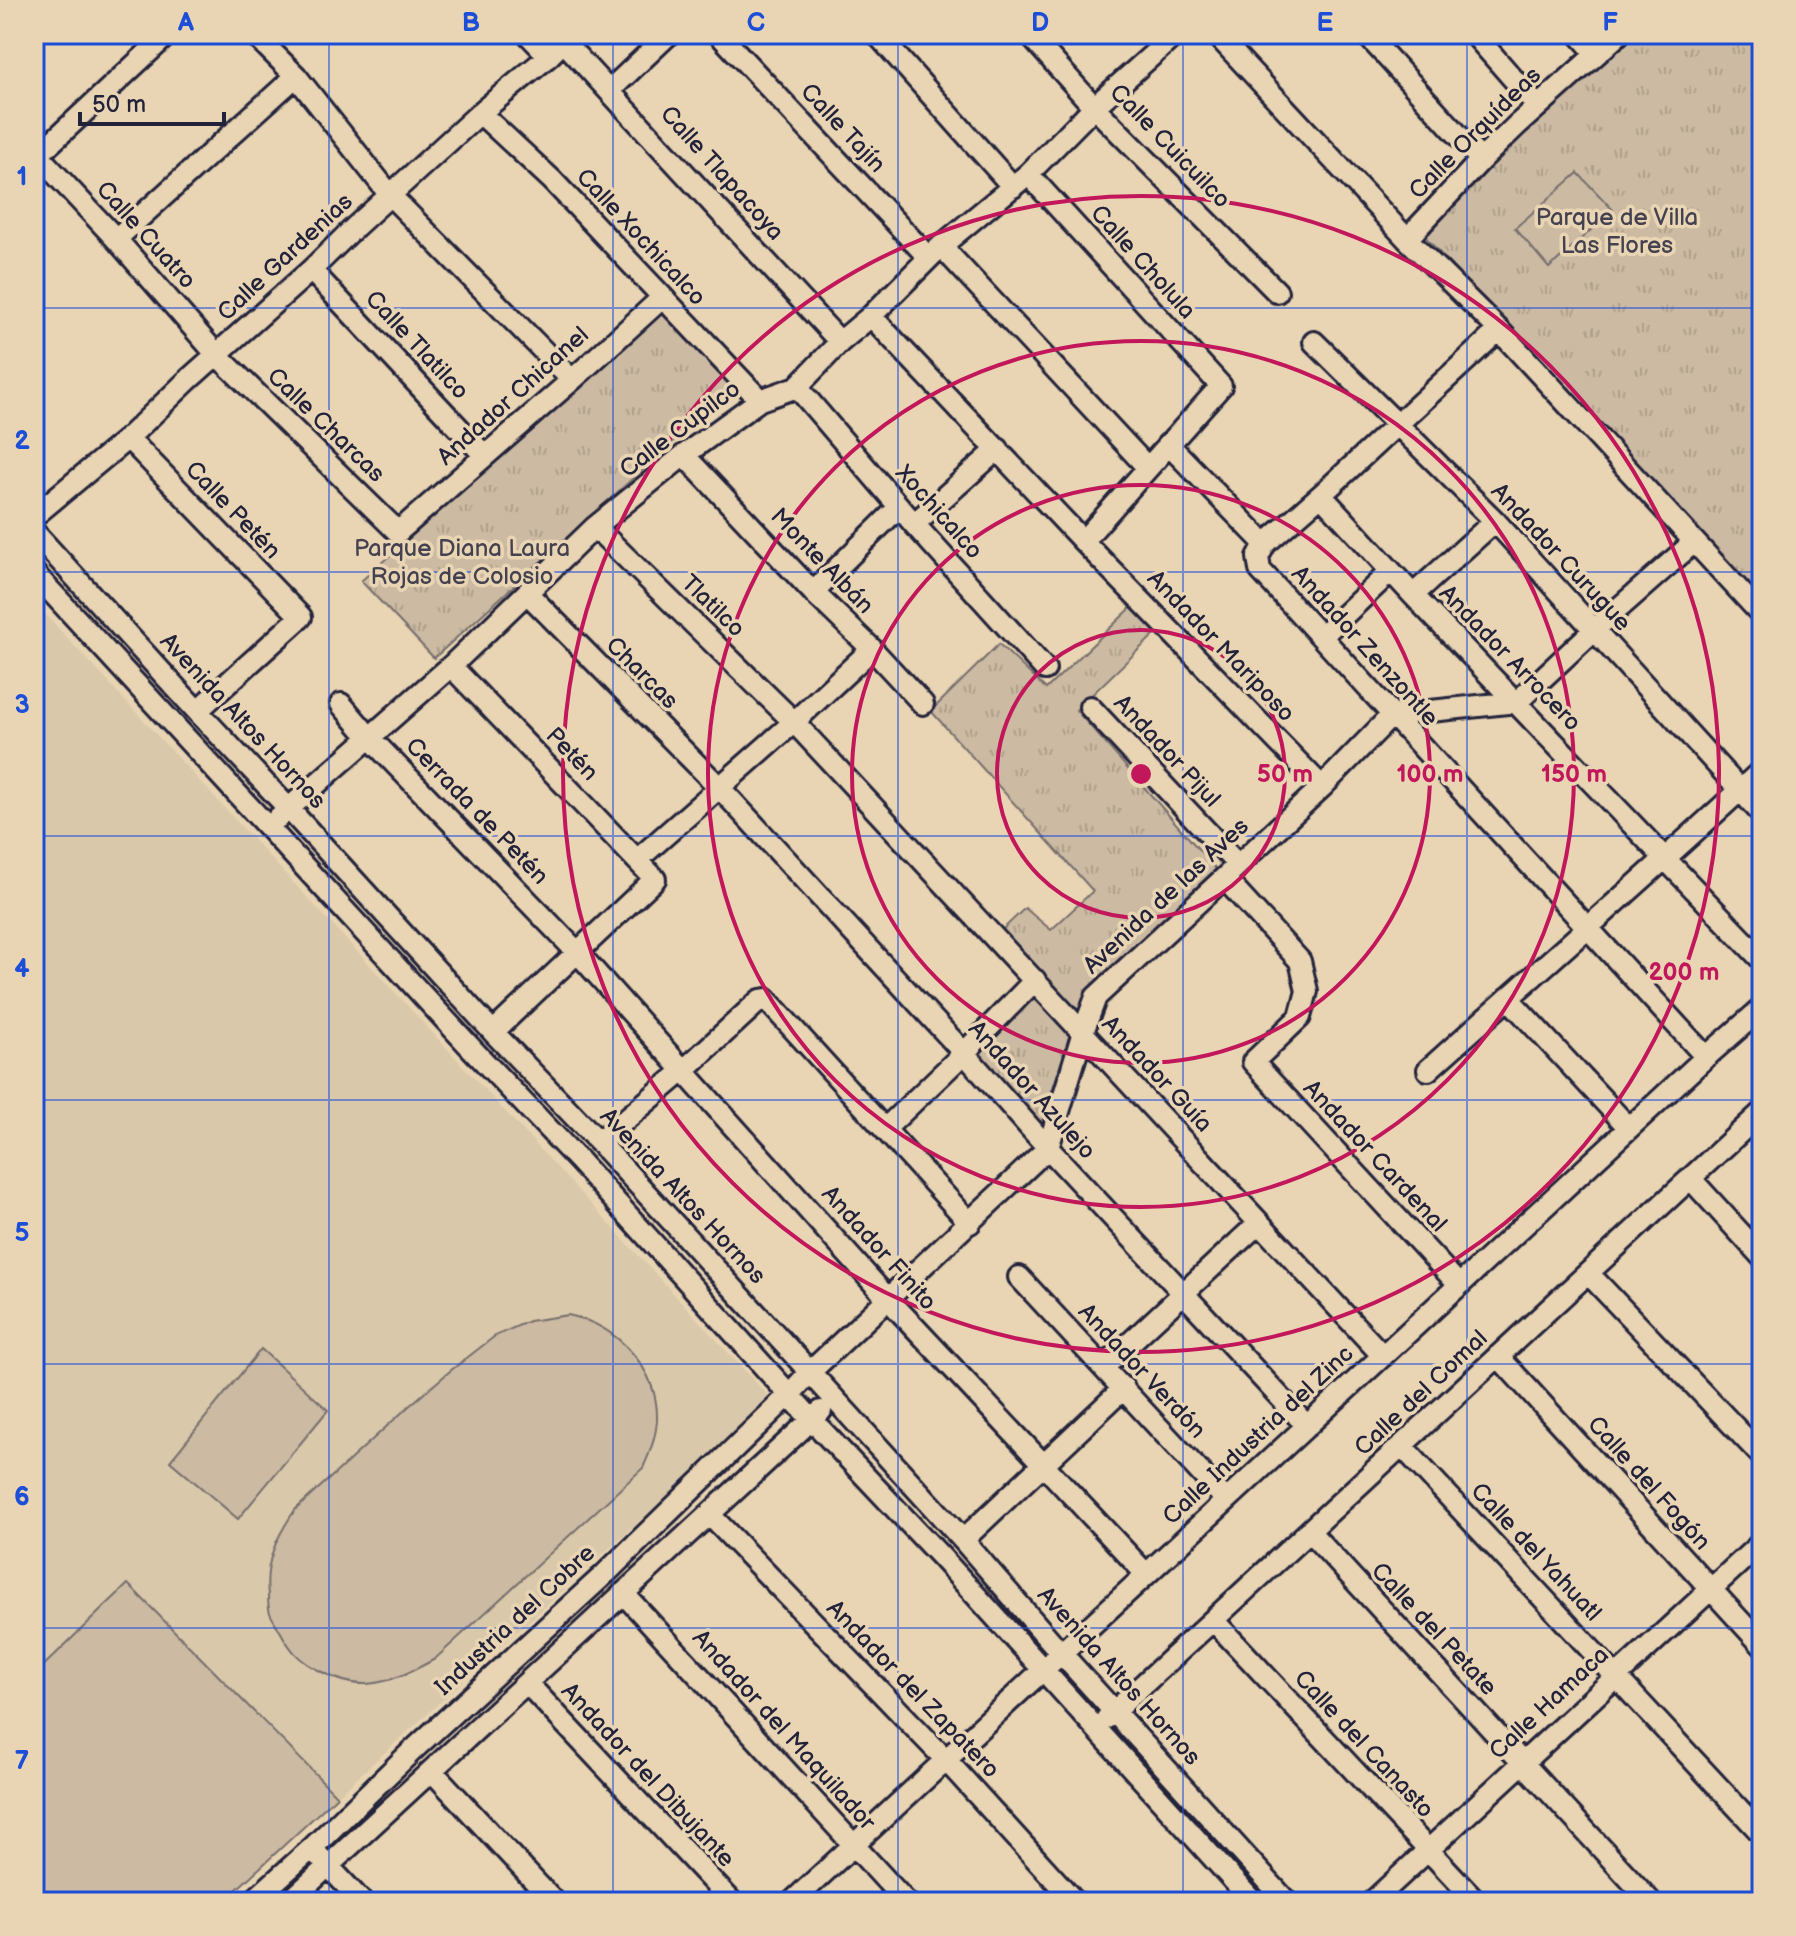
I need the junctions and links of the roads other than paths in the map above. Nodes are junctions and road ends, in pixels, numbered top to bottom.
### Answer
1 (168, 34) edge
2 (254, 34) edge
3 (528, 34) edge
4 (669, 34) edge
5 (719, 34) edge
6 (877, 34) edge
7 (1029, 34) edge
8 (1176, 34) edge
9 (1216, 34) edge
10 (1366, 34) edge
11 (1474, 34) edge
12 (1579, 34) edge
13 (1619, 34) edge
14 (561, 43) edge
15 (1596, 53) junction
16 (296, 76) junction
17 (610, 90) junction
18 (1537, 106) junction
19 (1094, 107) junction
20 (480, 113) junction
21 (36, 153) edge
22 (1481, 160) junction
23 (1021, 180) junction
24 (390, 195) junction
25 (116, 239) junction
26 (1407, 239) junction
27 (935, 252) junction
28 (311, 270) junction
29 (1277, 292) dead end
30 (662, 298) junction
31 (871, 316) junction
32 (1499, 330) junction
33 (840, 342) junction
34 (1314, 342) dead end
35 (217, 355) junction
36 (572, 380) junction
37 (797, 387) junction
38 (760, 400) junction
39 (1397, 424) junction
40 (128, 438) junction
41 (1168, 444) junction
42 (998, 449) junction
43 (684, 455) junction
44 (485, 456) junction
45 (1147, 467) junction
46 (1321, 495) junction
47 (899, 507) junction
48 (34, 516) edge
49 (1495, 521) junction
50 (914, 524) junction
51 (595, 527) junction
52 (34, 532) edge
53 (398, 532) joint
54 (1083, 541) junction
55 (1694, 542) junction
56 (1265, 544) junction
57 (1391, 571) junction
58 (34, 573) edge
59 (813, 592) junction
60 (527, 593) junction
61 (1413, 595) junction
62 (1762, 615) edge
63 (1594, 630) junction
64 (1322, 636) junction
65 (872, 649) junction
66 (451, 666) junction
67 (1045, 669) dead end
68 (1517, 702) junction
69 (341, 704) dead end
70 (923, 704) dead end
71 (1090, 707) dead end
72 (197, 711) junction
73 (1392, 715) junction
74 (794, 722) junction
75 (370, 738) junction
76 (1762, 770) edge
77 (1322, 787) junction
78 (720, 788) junction
79 (1740, 790) junction
80 (288, 808) junction
81 (1762, 814) edge
82 (268, 827) junction
83 (1666, 859) junction
84 (637, 860) junction
85 (1231, 872) junction
86 (1587, 927) junction
87 (578, 953) junction
88 (1762, 960) edge
89 (1035, 980) junction
90 (1508, 998) junction
91 (1762, 1008) edge
92 (493, 1032) junction
93 (1083, 1032) junction
94 (964, 1053) junction
95 (1706, 1057) junction
96 (1253, 1062) joint
97 (1428, 1070) dead end
98 (683, 1071) junction
99 (1762, 1112) edge
100 (1629, 1128) junction
101 (885, 1129) junction
102 (599, 1142) junction
103 (1048, 1148) junction
104 (1690, 1178) junction
105 (970, 1223) junction
106 (1259, 1223) junction
107 (1762, 1257) edge
108 (1588, 1273) junction
109 (1019, 1277) dead end
110 (1459, 1285) junction
111 (1184, 1293) junction
112 (888, 1299) junction
113 (1383, 1356) junction
114 (1498, 1356) junction
115 (1104, 1367) junction
116 (810, 1372) junction
117 (1124, 1388) junction
118 (789, 1395) junction
119 (834, 1399) junction
120 (812, 1420) junction
121 (1307, 1426) junction
122 (1402, 1446) junction
123 (1762, 1456) edge
124 (1044, 1463) junction
125 (1226, 1500) junction
126 (710, 1515) junction
127 (1310, 1532) junction
128 (963, 1540) junction
129 (1762, 1542) edge
130 (1146, 1574) junction
131 (1711, 1589) junction
132 (623, 1593) junction
133 (1214, 1621) junction
134 (1762, 1645) edge
135 (1061, 1653) junction
136 (1044, 1669) junction
137 (1616, 1677) junction
138 (527, 1683) junction
139 (1115, 1711) junction
140 (1096, 1728) junction
141 (946, 1760) junction
142 (1523, 1763) junction
143 (432, 1771) junction
144 (1762, 1834) edge
145 (853, 1845) junction
146 (312, 1848) junction
147 (1428, 1850) junction
148 (328, 1865) junction
149 (252, 1902) edge
150 (289, 1902) edge
151 (362, 1902) edge
152 (554, 1902) edge
153 (732, 1902) edge
154 (792, 1902) edge
155 (906, 1902) edge
156 (1075, 1902) edge
157 (1253, 1902) edge
158 (1287, 1902) edge
159 (1372, 1902) edge
160 (1477, 1902) edge
161 (1651, 1902) edge

1 - 21 street
2 - 16 street
3 - 14 street, Calle Tlapacoya
4 - 17 street
5 - 27 street, Calle Tajín
6 - 23 street, Calle Cholula
7 - 19 street, Calle Cuicuilco
8 - 19 street, Calle Cupilco
9 - 26 street
10 - 22 street
11 - 18 street
12 - 15 street
13 - 15 street, Calle Orquídeas
14 - 17 street, Calle Tlapacoya
14 - 20 street, Calle Gardenias
15 - 18 street, Calle Orquídeas
16 - 24 street
16 - 25 street
17 - 33 street, Calle Tlapacoya
18 - 22 street, Calle Orquídeas
19 - 23 street, Calle Cupilco
19 - 29 street, Calle Cuicuilco
20 - 24 street, Calle Gardenias
20 - 30 street, Calle Xochicalco
21 - 25 street, Calle Cuatro
22 - 26 street, Calle Orquídeas
23 - 27 street, Calle Cupilco
23 - 41 street, Calle Cholula
24 - 28 street, Calle Gardenias
24 - 36 street
25 - 35 street, Calle Cuatro
26 - 32 street
27 - 31 street, Calle Cupilco
27 - 45 street, Calle Tajín
28 - 35 street, Calle Gardenias
28 - 44 street, Calle Tlatilco
30 - 36 street, Andador Chicanel
30 - 38 street, Calle Xochicalco
31 - 33 street, Calle Cupilco
31 - 42 street
32 - 39 street
32 - 55 street
33 - 37 street, Calle Cupilco
34 - 39 street, Andador Curugue
35 - 40 street, Calle Gardenias
35 - 53 street, Calle Charcas
36 - 44 street, Andador Chicanel
37 - 38 street, Calle Cupilco
37 - 47 street, Xochicalco
38 - 43 street, Calle Cupilco
39 - 46 street
39 - 49 street, Andador Curugue
40 - 48 street, Calle Gardenias
40 - 72 street, Calle Petén
41 - 45 street
41 - 56 street
42 - 50 street
42 - 54 street
43 - 51 street, Calle Cupilco
43 - 59 street, Monte Albán
44 - 53 street, Andador Chicanel
45 - 54 street
46 - 56 street
46 - 57 street, Andador Arrocero
47 - 50 street, Xochicalco
47 - 59 street
49 - 61 street
49 - 63 street, Andador Curugue
50 - 67 street, Xochicalco
51 - 60 street, Calle Cupilco
51 - 74 street, Tlatilco
52 - 72 street, Avenida Altos Hornos
54 - 77 street, Andador Mariposo
55 - 62 street
55 - 63 street
56 - 64 street, Andador Zenzontle
57 - 61 street, Andador Arrocero
57 - 64 street
58 - 82 street
59 - 65 street, Monte Albán
60 - 66 street, Calle Cupilco
60 - 78 street, Charcas
61 - 68 street, Andador Arrocero
63 - 68 street
63 - 79 street, Andador Curugue
64 - 73 street, Andador Zenzontle
65 - 70 street, Monte Albán
65 - 74 street
66 - 75 street, Calle Cupilco
66 - 84 street, Petén
68 - 73 street
68 - 83 street, Andador Arrocero
69 - 75 street, Cerrada de Petén
71 - 85 street, Andador Pijul
72 - 80 street, Avenida Altos Hornos
73 - 77 street, Avenida de las Aves
73 - 86 street, Andador Zenzontle
74 - 78 street
74 - 89 street, Andador Guía
75 - 80 street, Calle Cupilco
75 - 87 street, Cerrada de Petén
76 - 79 street
77 - 85 street, Avenida de las Aves
78 - 84 street
78 - 94 street, Andador Azulejo
79 - 81 street, Andador Curugue
79 - 83 street
80 - 82 street, Calle Cupilco
80 - 92 street, Avenida Altos Hornos
82 - 118 street
83 - 86 street
83 - 88 street, Andador Arrocero
84 - 87 street, Petén
85 - 93 street, Avenida de las Aves
85 - 96 street, Andador Pijul
86 - 90 street
86 - 95 street, Andador Zenzontle
87 - 92 street
87 - 98 street, Andador Finito
89 - 93 street, Andador Guía
89 - 94 street
90 - 97 street
90 - 100 street
91 - 95 street, Calle Industria del Zinc
92 - 102 street, Avenida Altos Hornos
93 - 103 street, Avenida de las Aves
93 - 106 street, Andador Guía
94 - 101 street
94 - 103 street, Andador Azulejo
95 - 100 street, Calle Industria del Zinc
96 - 110 street, Andador Cardenal
98 - 101 street
98 - 102 street
98 - 112 street, Andador Finito
99 - 104 street, Calle del Comal
100 - 110 street, Calle Industria del Zinc
101 - 105 street
102 - 116 street, Avenida Altos Hornos
103 - 105 street, Avenida de las Aves
103 - 111 street, Andador Azulejo
104 - 107 street
104 - 108 street, Calle del Comal
105 - 112 street, Avenida de las Aves
106 - 111 street
106 - 113 street, Andador Guía
108 - 114 street, Calle del Comal
108 - 123 street
109 - 115 street, Andador Verdón
110 - 113 street, Calle Industria del Zinc
111 - 115 street
111 - 121 street, Andador Azulejo
112 - 116 street, Avenida de las Aves
112 - 124 street, Andador Finito
113 - 121 street, Calle Industria del Zinc
114 - 122 street, Calle del Comal
114 - 131 street, Calle del Fogón
115 - 117 street, Andador Verdón
116 - 118 street, Industria del Cobre
116 - 119 street, Avenida Altos Hornos
117 - 124 street
117 - 125 street, Andador Verdón
118 - 120 street
118 - 146 street, Industria del Cobre
119 - 120 street
119 - 128 street, Avenida Altos Hornos
120 - 126 street
120 - 136 street
121 - 125 street, Calle Industria del Zinc
122 - 127 street, Calle del Comal
122 - 137 street, Calle del Yahuatl
124 - 128 street
124 - 130 street, Andador Finito
125 - 130 street, Calle Industria del Zinc
126 - 132 street
126 - 141 street, Andador del Zapatero
127 - 133 street, Calle del Comal
127 - 142 street, Calle del Petate
128 - 135 street, Avenida Altos Hornos
129 - 131 street, Calle Hamaca
130 - 135 street, Calle Industria del Zinc
131 - 134 street, Calle del Fogón
131 - 137 street, Calle Hamaca
132 - 138 street
132 - 145 street, Andador del Maquilador
133 - 139 street, Calle del Comal
133 - 147 street, Calle del Canasto
135 - 136 street, Calle Industria del Zinc
135 - 139 street, Avenida Altos Hornos
136 - 140 street
136 - 141 street, Calle Industria del Zinc
137 - 142 street, Calle Hamaca
137 - 144 street, Calle del Yahuatl
138 - 143 street
138 - 153 street, Andador del Dibujante
139 - 140 street, Calle del Comal
139 - 158 street, Avenida Altos Hornos
140 - 157 street
141 - 145 street, Calle Industria del Zinc
141 - 156 street, Andador del Zapatero
142 - 147 street, Calle Hamaca
142 - 161 street, Calle del Petate
143 - 148 street
143 - 152 street
145 - 154 street, Calle Industria del Zinc
145 - 155 street, Andador del Maquilador
146 - 148 street
146 - 149 street, Industria del Cobre
147 - 159 street, Calle Hamaca
147 - 160 street, Calle del Canasto
148 - 150 street
148 - 151 street

